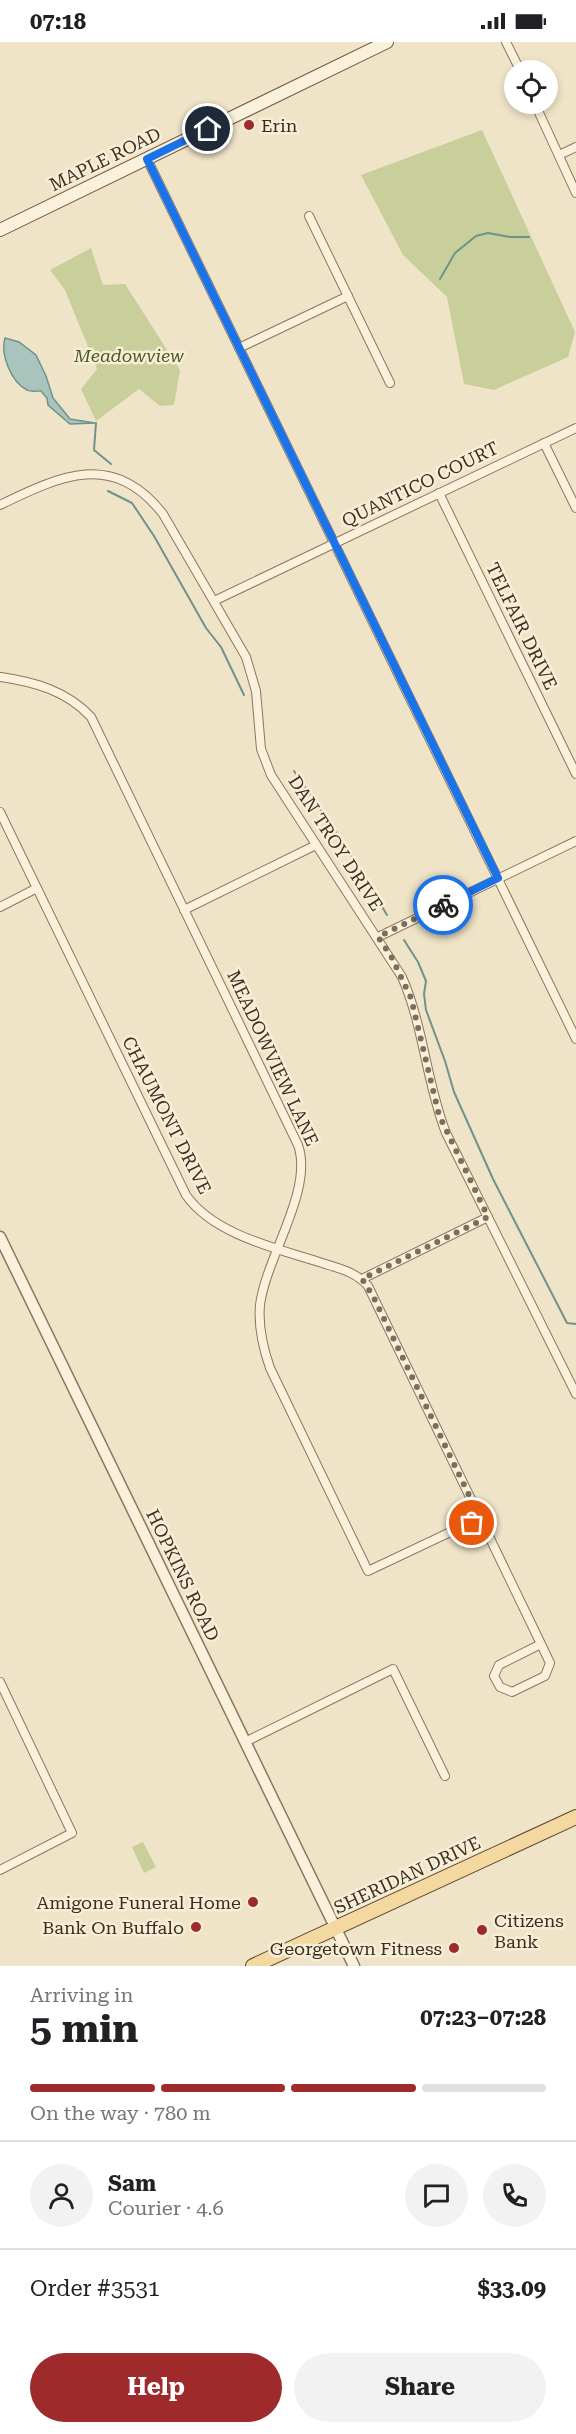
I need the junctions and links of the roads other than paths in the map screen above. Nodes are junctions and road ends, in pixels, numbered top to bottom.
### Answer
1 (387, 42) edge
2 (506, 42) edge
3 (515, 60) edge
4 (540, 114) edge
5 (576, 147) edge
6 (559, 155) junction
7 (147, 159) junction
8 (576, 193) edge
9 (309, 216) dead end
10 (0, 230) edge
11 (348, 296) junction
12 (239, 348) junction
13 (390, 383) dead end
14 (576, 428) edge
15 (544, 443) junction
16 (439, 493) junction
17 (0, 505) edge
18 (576, 508) edge
19 (333, 543) junction
20 (214, 601) junction
21 (0, 676) edge
22 (576, 774) edge
23 (0, 812) edge
24 (576, 841) edge
25 (316, 845) junction
26 (498, 878) junction
27 (37, 888) junction
28 (0, 907) edge
29 (184, 910) junction
30 (378, 937) junction
31 (576, 1039) edge
32 (488, 1217) junction
33 (0, 1237) edge
34 (277, 1248) junction
35 (362, 1279) junction
36 (576, 1394) edge
37 (480, 1518) junction
38 (541, 1644) junction
39 (0, 1685) edge
40 (245, 1742) junction
41 (445, 1776) dead end
42 (576, 1817) edge
43 (0, 1870) edge
44 (335, 1928) junction
45 (253, 1966) edge
46 (354, 1966) edge

1 - 7 main road, MAPLE ROAD
2 - 3 street
4 - 6 street
5 - 6 street
6 - 8 street
7 - 10 main road, MAPLE ROAD
7 - 12 street
9 - 11 street
11 - 12 street
11 - 13 street
12 - 19 street
14 - 15 street, QUANTICO COURT
15 - 16 street, QUANTICO COURT
15 - 18 street
16 - 19 street, QUANTICO COURT
16 - 22 street, TELFAIR DRIVE
17 - 20 street, DAN TROY DRIVE
19 - 20 street, QUANTICO COURT
19 - 26 street
20 - 25 street, DAN TROY DRIVE
21 - 29 street, MEADOWVIEW LANE
23 - 27 street, CHAUMONT DRIVE
24 - 26 street
25 - 29 street
25 - 30 street, DAN TROY DRIVE
26 - 30 street
26 - 31 street
27 - 28 street
27 - 34 street, CHAUMONT DRIVE
29 - 34 street, MEADOWVIEW LANE
30 - 32 street, DAN TROY DRIVE
32 - 35 street
32 - 36 street, DAN TROY DRIVE
33 - 40 street, HOPKINS ROAD
34 - 35 street, CHAUMONT DRIVE
34 - 37 street, MEADOWVIEW LANE
35 - 37 street
37 - 38 street
38 - 38 street
39 - 43 street
40 - 41 street
40 - 44 street, HOPKINS ROAD
42 - 44 main road, SHERIDAN DRIVE
44 - 45 main road, SHERIDAN DRIVE
44 - 46 street, HOPKINS ROAD

